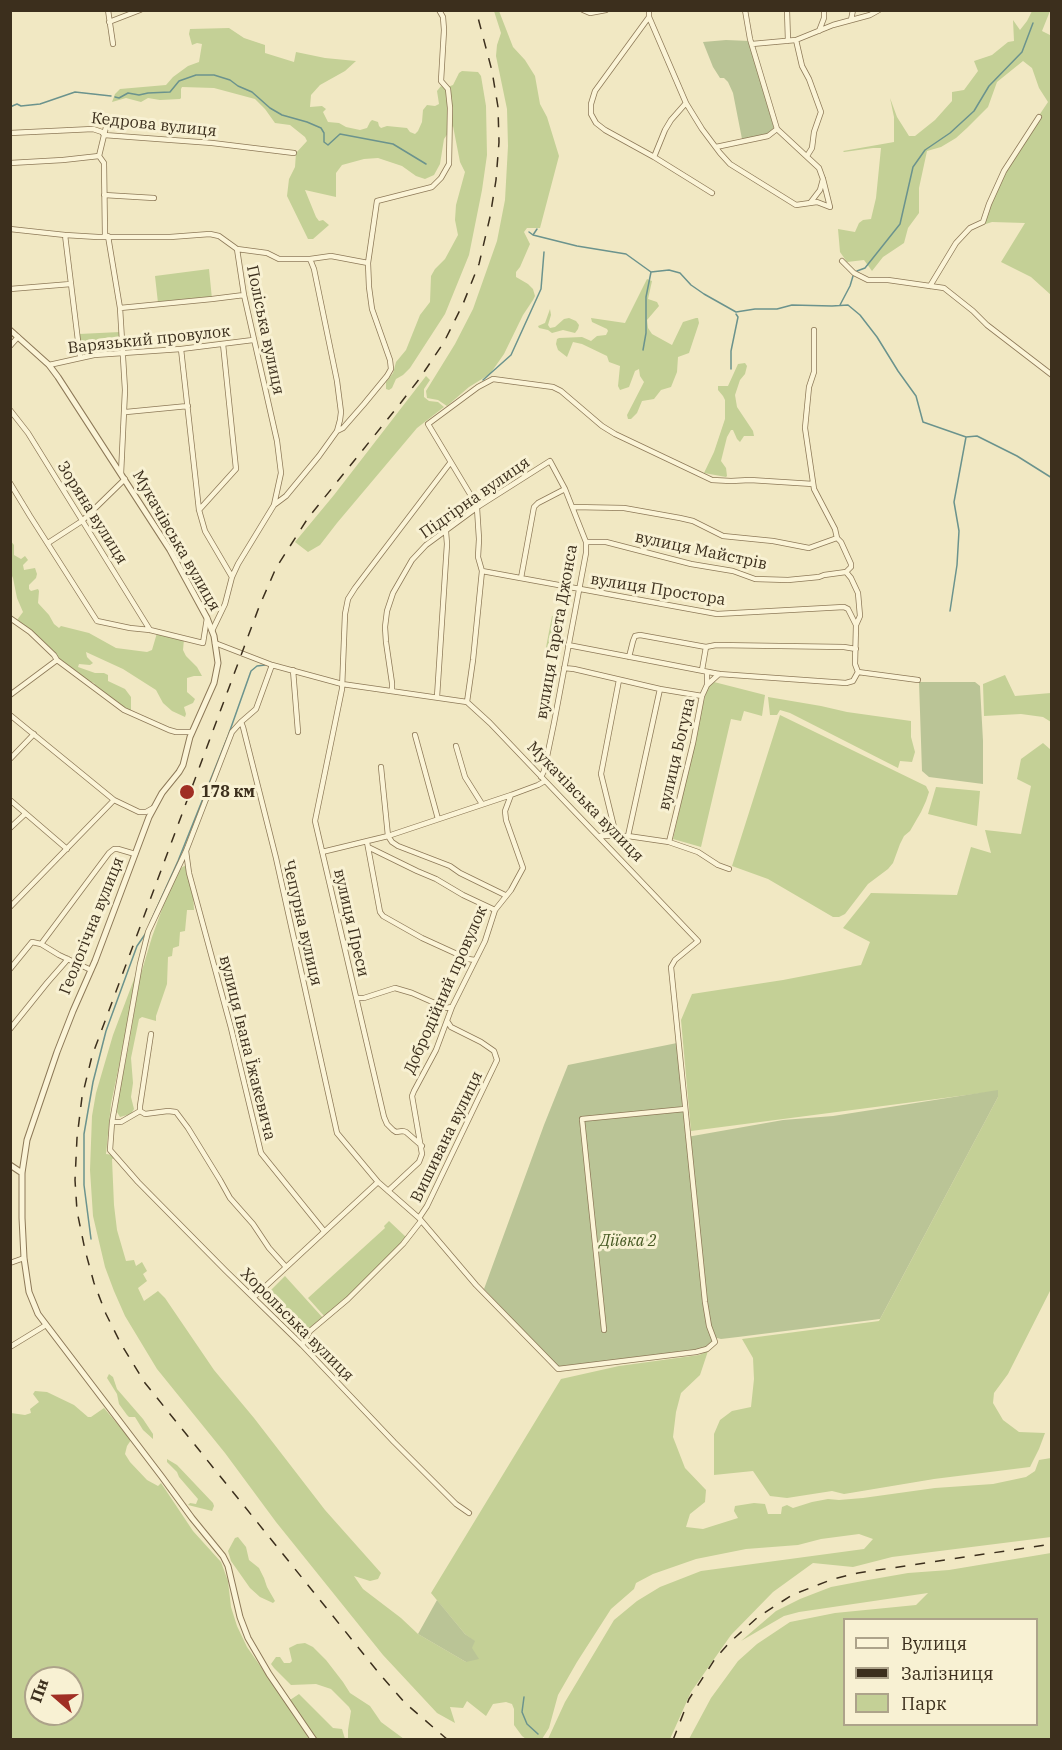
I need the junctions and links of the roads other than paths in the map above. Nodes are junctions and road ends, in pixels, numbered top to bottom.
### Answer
1 (108, 10) edge
2 (140, 10) edge
3 (439, 10) edge
4 (582, 10) edge
5 (606, 10) edge
6 (649, 10) edge
7 (745, 10) edge
8 (787, 10) edge
9 (825, 10) edge
10 (853, 10) edge
11 (879, 10) edge
12 (649, 17) junction
13 (851, 20) junction
14 (109, 22) junction
15 (819, 31) junction
16 (796, 40) junction
17 (788, 41) junction
18 (113, 44) dead end
19 (752, 44) junction
20 (686, 103) junction
21 (1039, 117) dead end
22 (106, 128) dead end
23 (777, 129) junction
24 (10, 134) edge
25 (104, 135) junction
26 (716, 147) junction
27 (294, 153) dead end
28 (99, 156) junction
29 (807, 156) junction
30 (654, 157) junction
31 (10, 163) edge
32 (824, 179) junction
33 (712, 193) dead end
34 (104, 195) junction
35 (154, 198) dead end
36 (810, 203) junction
37 (10, 229) edge
38 (65, 236) junction
39 (107, 236) junction
40 (237, 249) junction
41 (310, 259) junction
42 (842, 261) dead end
43 (368, 263) junction
44 (71, 284) junction
45 (930, 286) junction
46 (10, 289) edge
47 (244, 295) junction
48 (120, 308) junction
49 (10, 330) edge
50 (814, 330) dead end
51 (18, 337) junction
52 (253, 340) junction
53 (223, 344) junction
54 (10, 346) edge
55 (181, 349) junction
56 (123, 354) junction
57 (80, 357) junction
58 (49, 365) junction
59 (1052, 375) edge
60 (188, 406) junction
61 (10, 410) edge
62 (126, 412) junction
63 (337, 431) junction
64 (123, 456) junction
65 (111, 457) junction
66 (550, 461) joint
67 (450, 463) junction
68 (123, 476) junction
69 (10, 483) edge
70 (813, 484) junction
71 (565, 489) junction
72 (274, 505) junction
73 (573, 507) junction
74 (477, 508) junction
75 (199, 510) junction
76 (82, 521) junction
77 (446, 532) junction
78 (837, 538) junction
79 (586, 542) junction
80 (48, 543) junction
81 (482, 571) junction
82 (846, 572) junction
83 (232, 577) junction
84 (521, 578) junction
85 (579, 590) junction
86 (10, 618) edge
87 (207, 618) junction
88 (856, 625) junction
89 (150, 630) junction
90 (212, 631) junction
91 (215, 643) junction
92 (568, 645) junction
93 (706, 647) junction
94 (856, 649) junction
95 (629, 657) junction
96 (57, 660) junction
97 (273, 665) junction
98 (564, 668) junction
99 (293, 670) junction
100 (705, 671) junction
101 (858, 672) junction
102 (719, 674) junction
103 (619, 680) junction
104 (918, 680) dead end
105 (342, 684) junction
106 (707, 685) junction
107 (660, 689) junction
108 (392, 691) junction
109 (10, 695) edge
110 (702, 696) junction
111 (437, 697) junction
112 (207, 700) joint
113 (467, 702) junction
114 (10, 715) edge
115 (241, 722) junction
116 (192, 732) junction
117 (298, 732) dead end
118 (34, 734) junction
119 (416, 735) dead end
120 (456, 746) dead end
121 (10, 759) edge
122 (381, 767) dead end
123 (543, 779) junction
124 (511, 795) junction
125 (10, 800) edge
126 (114, 800) junction
127 (482, 804) junction
128 (153, 808) junction
129 (25, 814) junction
130 (438, 819) junction
131 (10, 828) edge
132 (616, 835) junction
133 (388, 836) junction
134 (598, 836) junction
135 (628, 836) junction
136 (669, 842) junction
137 (368, 844) junction
138 (67, 849) junction
139 (186, 851) junction
140 (322, 852) junction
141 (135, 854) junction
142 (729, 869) dead end
143 (505, 895) junction
144 (10, 907) edge
145 (495, 910) junction
146 (41, 944) junction
147 (68, 959) junction
148 (474, 960) junction
149 (10, 969) edge
150 (91, 970) junction
151 (357, 998) junction
152 (452, 1007) junction
153 (447, 1021) junction
154 (10, 1029) edge
155 (151, 1034) dead end
156 (686, 1109) junction
157 (140, 1112) junction
158 (112, 1122) junction
159 (422, 1146) junction
160 (10, 1166) edge
161 (22, 1173) junction
162 (378, 1182) junction
163 (388, 1191) junction
164 (420, 1220) junction
165 (324, 1231) junction
166 (24, 1258) junction
167 (10, 1263) edge
168 (286, 1267) junction
169 (254, 1297) junction
170 (46, 1324) junction
171 (604, 1330) dead end
172 (302, 1346) junction
173 (10, 1347) edge
174 (469, 1513) dead end
175 (314, 1740) edge

1 - 14 street
2 - 14 street
3 - 43 street
4 - 5 street
6 - 12 street
7 - 19 street
8 - 17 street
9 - 15 street
10 - 13 street
11 - 13 street
12 - 20 street
12 - 30 street
13 - 15 street
14 - 18 street
15 - 16 street
16 - 17 street
16 - 29 street
17 - 19 street
19 - 23 street
20 - 26 street
20 - 30 street
21 - 45 street
22 - 25 street
23 - 26 street
23 - 29 street
24 - 25 street, Кедрова вулиця
25 - 27 street, Кедрова вулиця
25 - 28 street
26 - 36 street
28 - 31 street
28 - 34 street
29 - 32 street
30 - 33 street
32 - 36 street
32 - 36 street
34 - 35 street
34 - 39 street
37 - 38 street, Поліська вулиця
38 - 39 street, Поліська вулиця
38 - 44 street
39 - 40 street, Поліська вулиця
39 - 48 street
40 - 41 street
40 - 47 street, Поліська вулиця
41 - 43 street
41 - 63 street
42 - 45 street
43 - 63 street
44 - 46 street
44 - 57 street
45 - 59 street
47 - 48 street
47 - 52 street, Поліська вулиця
48 - 56 street
49 - 51 street, Мукачівська вулиця
50 - 70 street
51 - 54 street
51 - 58 street, Мукачівська вулиця
52 - 53 street, Варязький провулок
52 - 72 street, Поліська вулиця
53 - 55 street, Варязький провулок
53 - 75 street
55 - 56 street, Варязький провулок
55 - 60 street
56 - 57 street, Варязький провулок
56 - 62 street
57 - 58 street, Варязький провулок
58 - 65 street, Мукачівська вулиця
60 - 62 street
60 - 75 street
61 - 76 street, Зоряна вулиця
62 - 64 street
63 - 72 street
64 - 65 street
64 - 68 street
65 - 68 street, Мукачівська вулиця
66 - 71 street, вулиця Гарета Джонса
66 - 74 street, Підгірна вулиця
67 - 70 street
67 - 74 street
67 - 105 street, вулиця Преси
68 - 76 street
68 - 87 street, Мукачівська вулиця
69 - 80 street
70 - 78 street
71 - 73 street, вулиця Гарета Джонса
71 - 84 street
72 - 83 street, Поліська вулиця
73 - 78 street
73 - 79 street, вулиця Гарета Джонса
74 - 77 street, Підгірна вулиця
74 - 81 street
75 - 83 street
76 - 80 street
76 - 89 street, Зоряна вулиця
77 - 108 street, Підгірна вулиця
77 - 111 street
78 - 82 street
79 - 82 street, вулиця Майстрів
79 - 85 street, вулиця Гарета Джонса
80 - 89 street
81 - 84 street, вулиця Простора
81 - 113 street
82 - 88 street
83 - 90 street, Поліська вулиця
84 - 85 street, вулиця Простора
85 - 88 street, вулиця Простора
85 - 92 street, вулиця Гарета Джонса
86 - 96 street
87 - 89 street
87 - 90 street, Мукачівська вулиця
88 - 94 street
90 - 91 street, Мукачівська вулиця
91 - 97 street
91 - 112 street, Мукачівська вулиця
92 - 95 street
92 - 98 street, вулиця Гарета Джонса
93 - 94 street
93 - 95 street
93 - 100 street, вулиця Богуна
94 - 101 street
95 - 100 street
96 - 109 street
96 - 116 street
97 - 99 street
97 - 115 street
98 - 103 street
98 - 123 street, вулиця Гарета Джонса
99 - 105 street
99 - 117 street
100 - 102 street
100 - 106 street, вулиця Богуна
101 - 102 street
101 - 104 street
102 - 106 street
103 - 107 street
103 - 132 street
105 - 108 street
105 - 140 street, вулиця Преси
106 - 110 street, вулиця Богуна
107 - 110 street
107 - 135 street
108 - 111 street
110 - 136 street, вулиця Богуна
111 - 113 street
112 - 116 street, Геологічна вулиця
113 - 123 street, Мукачівська вулиця
114 - 118 street
115 - 139 street
115 - 162 street, Чепурна вулиця
116 - 128 street, Геологічна вулиця
118 - 121 street
118 - 126 street
119 - 130 street
120 - 127 street
122 - 133 street
123 - 124 street
123 - 134 street, Мукачівська вулиця
124 - 127 street
124 - 143 street, Добродійний провулок
125 - 129 street
126 - 128 street
126 - 138 street
127 - 130 street
128 - 141 street, Геологічна вулиця
129 - 131 street
129 - 138 street
130 - 133 street
132 - 134 street
132 - 135 street
133 - 137 street
133 - 143 street
134 - 156 street, Мукачівська вулиця
135 - 136 street
136 - 142 street
137 - 140 street
137 - 145 street
137 - 148 street
138 - 144 street
139 - 158 street
139 - 165 street, вулиця Івана Їжакевича
140 - 151 street, вулиця Преси
141 - 146 street
141 - 150 street, Геологічна вулиця
143 - 145 street, Добродійний провулок
145 - 148 street, Добродійний провулок
146 - 147 street
146 - 149 street
147 - 150 street
147 - 154 street
148 - 152 street, Добродійний провулок
150 - 161 street, Геологічна вулиця
151 - 152 street
151 - 159 street, вулиця Преси
152 - 153 street, Добродійний провулок
153 - 159 street, Добродійний провулок
153 - 164 street, Вишивана вулиця
155 - 157 street
156 - 164 street, Чепурна вулиця
156 - 171 street
157 - 158 street
157 - 168 street
158 - 169 street, Хорольська вулиця
159 - 163 street
160 - 161 street
161 - 166 street, Геологічна вулиця
162 - 163 street, Чепурна вулиця
162 - 165 street
163 - 164 street, Чепурна вулиця
164 - 172 street, Вишивана вулиця
165 - 168 street
166 - 167 street
166 - 170 street, Геологічна вулиця
168 - 169 street
169 - 172 street, Хорольська вулиця
170 - 173 street
170 - 175 street, Геологічна вулиця
172 - 174 street, Хорольська вулиця

